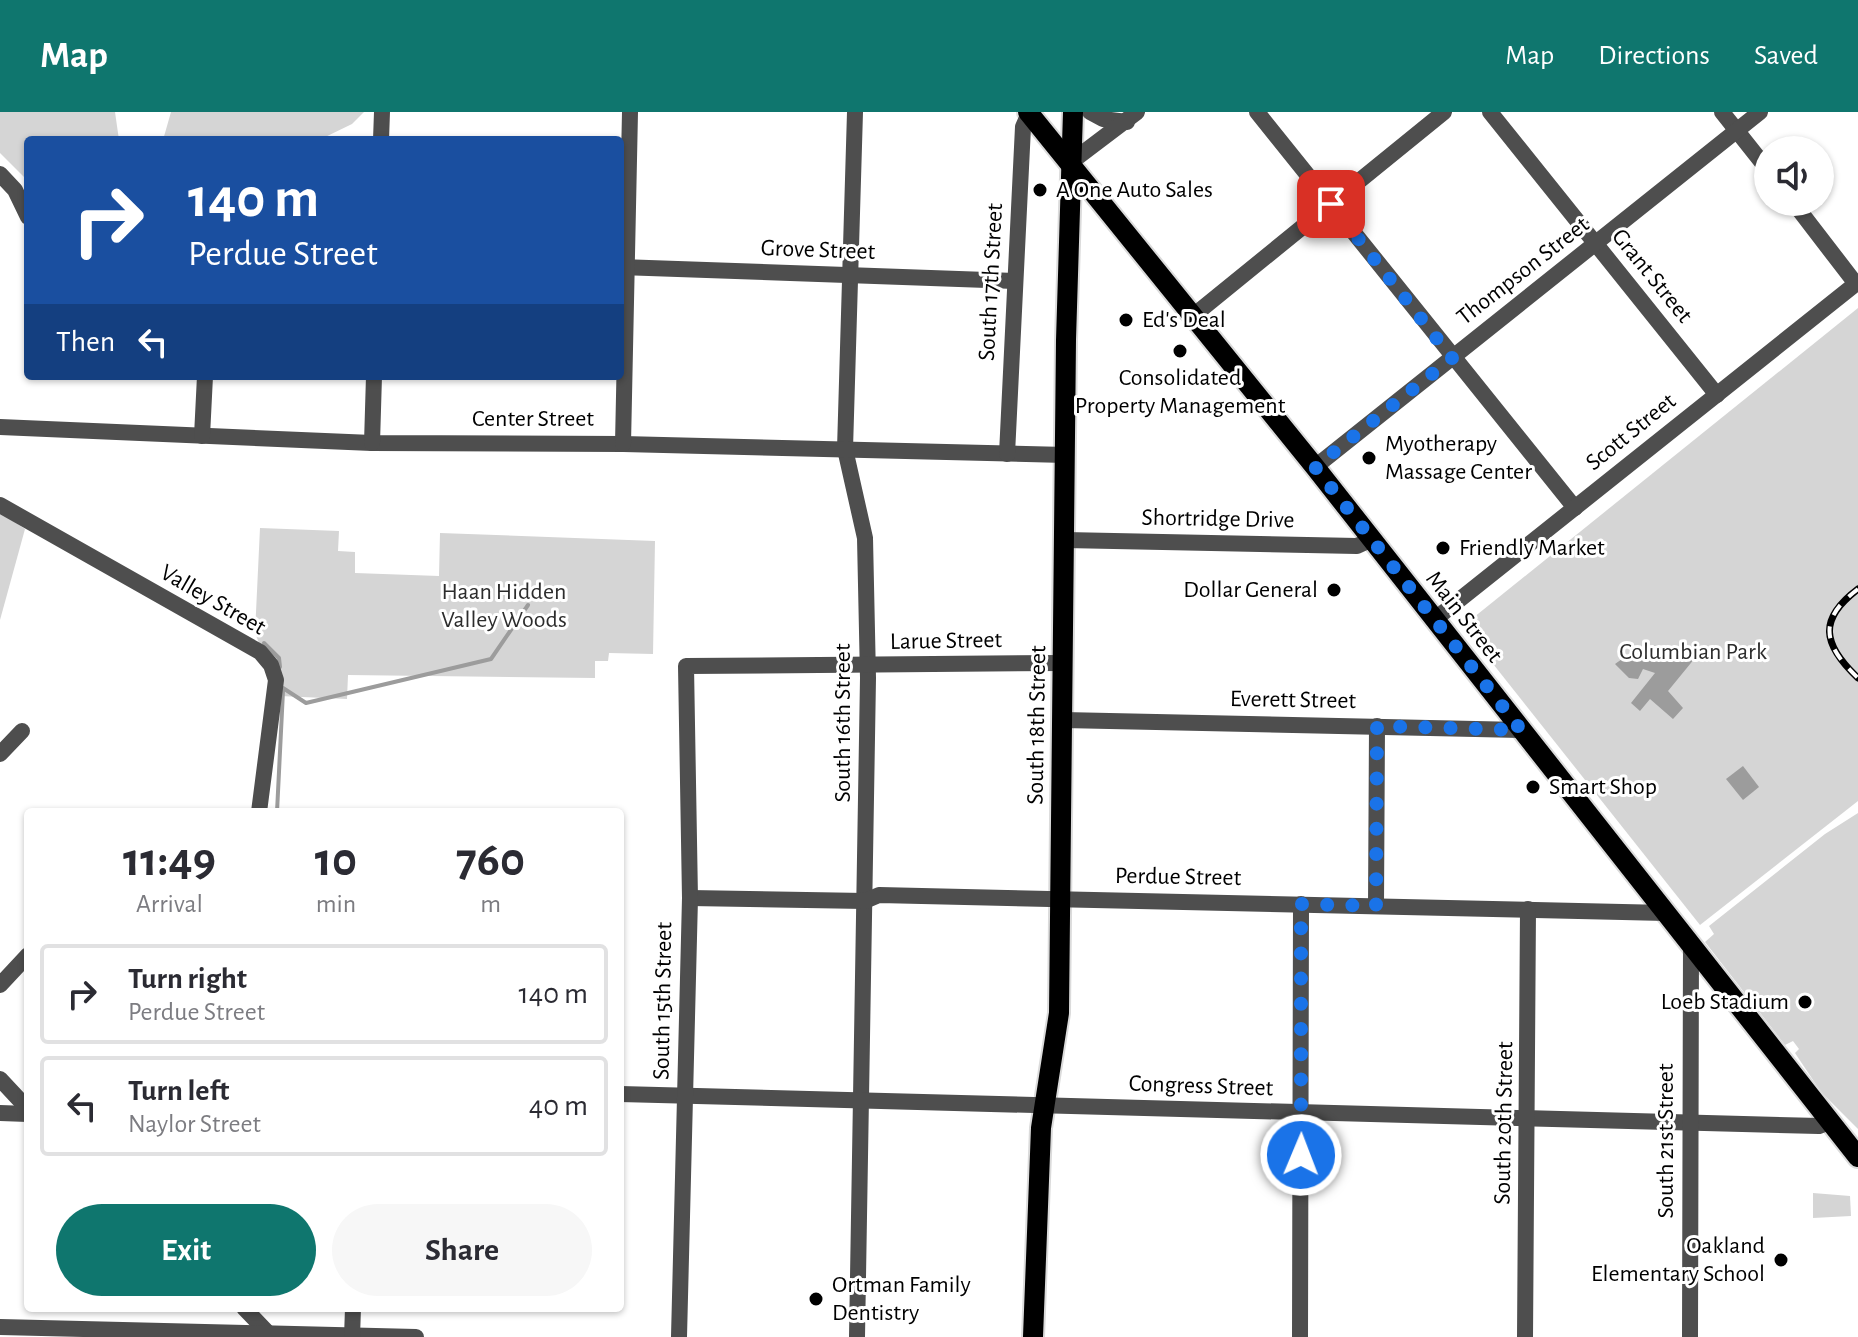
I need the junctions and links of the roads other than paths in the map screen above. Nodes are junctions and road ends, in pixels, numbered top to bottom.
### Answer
1 (382, 112) edge
2 (630, 112) edge
3 (855, 112) edge
4 (1073, 112) edge
5 (1090, 112) edge
6 (1257, 112) edge
7 (1444, 112) edge
8 (1490, 112) edge
9 (1722, 112) edge
10 (1760, 112) edge
11 (1034, 114) edge
12 (1132, 117) edge
13 (1737, 130) junction
14 (381, 136) edge
15 (1754, 152) edge
16 (1071, 162) junction
17 (0, 174) edge
18 (1331, 204) junction
19 (24, 209) edge
20 (1109, 215) junction
21 (1804, 216) edge
22 (1069, 233) junction
23 (1596, 244) junction
24 (624, 267) edge
25 (849, 276) junction
26 (1015, 281) junction
27 (1857, 283) edge
28 (1193, 316) junction
29 (1452, 358) junction
30 (205, 380) edge
31 (374, 380) edge
32 (623, 380) edge
33 (1717, 395) junction
34 (0, 427) edge
35 (202, 436) junction
36 (372, 443) junction
37 (623, 444) junction
38 (845, 449) junction
39 (1007, 454) junction
40 (1066, 455) junction
41 (1315, 467) junction
42 (0, 505) edge
43 (1575, 508) junction
44 (1065, 540) junction
45 (1370, 540) junction
46 (1434, 620) junction
47 (1063, 663) junction
48 (686, 666) joint
49 (868, 667) junction
50 (1063, 720) junction
51 (1377, 726) junction
52 (1521, 730) junction
53 (22, 731) dead end
54 (0, 754) edge
55 (260, 808) edge
56 (690, 898) junction
57 (1060, 898) junction
58 (865, 901) junction
59 (1301, 904) junction
60 (1376, 906) junction
61 (1528, 909) junction
62 (1666, 913) junction
63 (1691, 944) junction
64 (24, 959) edge
65 (0, 985) edge
66 (0, 1079) edge
67 (624, 1094) edge
68 (685, 1096) junction
69 (862, 1100) junction
70 (1045, 1106) junction
71 (24, 1107) edge
72 (24, 1112) edge
73 (0, 1113) edge
74 (1302, 1113) junction
75 (1527, 1118) junction
76 (1829, 1122) junction
77 (1690, 1123) junction
78 (1858, 1157) edge
79 (248, 1312) edge
80 (353, 1312) edge
81 (0, 1327) edge
82 (171, 1334) edge
83 (269, 1334) junction
84 (352, 1336) edge
85 (416, 1337) edge
86 (679, 1337) edge
87 (857, 1337) edge
88 (1033, 1337) edge
89 (1300, 1337) edge
90 (1525, 1337) edge
91 (1690, 1337) edge

1 - 14 street
2 - 24 street
3 - 25 street, South 16th Street
4 - 16 main road, South 18th Street
5 - 12 street
6 - 18 street
7 - 18 street
8 - 23 street, Grant Street
9 - 13 street
10 - 13 street, Thompson Street
11 - 16 main road, Main Street
11 - 26 street, South 17th Street
12 - 16 street
13 - 15 street
13 - 23 street, Thompson Street
16 - 20 main road, Main Street
16 - 22 main road, South 18th Street
17 - 19 street
18 - 28 street
18 - 29 street
20 - 22 main road
20 - 28 main road, Main Street
21 - 27 street
22 - 40 main road, South 18th Street
23 - 29 street, Thompson Street
23 - 33 street, Grant Street
24 - 25 street, Grove Street
25 - 26 street, Grove Street
25 - 38 street, South 16th Street
26 - 39 street, South 17th Street
27 - 33 street, Scott Street
28 - 41 main road, Main Street
29 - 41 street, Thompson Street
29 - 43 street
30 - 35 street
31 - 36 street
32 - 37 street
33 - 43 street, Scott Street
34 - 35 street, Center Street
35 - 36 street, Center Street
36 - 37 street, Center Street
37 - 38 street, Center Street
38 - 39 street, Center Street
38 - 49 street, South 16th Street
39 - 40 street, Center Street
40 - 44 main road, South 18th Street
41 - 45 main road, Main Street
42 - 55 street, Valley Street
43 - 46 street, Scott Street
44 - 45 street, Shortridge Drive
44 - 47 main road, South 18th Street
45 - 46 main road, Main Street
46 - 52 main road, Main Street
47 - 49 street, Larue Street
47 - 50 main road, South 18th Street
48 - 49 street, Larue Street
48 - 56 street, South 15th Street
49 - 58 street, South 16th Street
50 - 51 street, Everett Street
50 - 57 main road, South 18th Street
51 - 52 street, Everett Street
51 - 60 street
52 - 62 main road, Main Street
53 - 54 street
56 - 58 street, Perdue Street
56 - 68 street, South 15th Street
57 - 58 street, Perdue Street
57 - 59 street, Perdue Street
57 - 70 main road, South 18th Street
58 - 69 street, South 16th Street
59 - 60 street, Perdue Street
59 - 74 street
60 - 61 street, Perdue Street
61 - 62 street, Perdue Street
61 - 75 street, South 20th Street
62 - 63 main road, Main Street
63 - 76 main road, Main Street
63 - 77 street, South 21st Street
64 - 65 street
66 - 71 street
67 - 68 street, Congress Street
68 - 69 street, Congress Street
68 - 86 street, South 15th Street
69 - 70 street, Congress Street
69 - 87 street, South 16th Street
70 - 74 street, Congress Street
70 - 88 main road, South 18th Street
72 - 73 street
74 - 75 street, Congress Street
74 - 89 street
75 - 77 street, Congress Street
75 - 90 street, South 20th Street
76 - 77 street, Congress Street
76 - 78 main road, Main Street
77 - 91 street, South 21st Street
79 - 83 street
80 - 84 street
81 - 82 street
82 - 83 street
83 - 84 street
84 - 85 street

